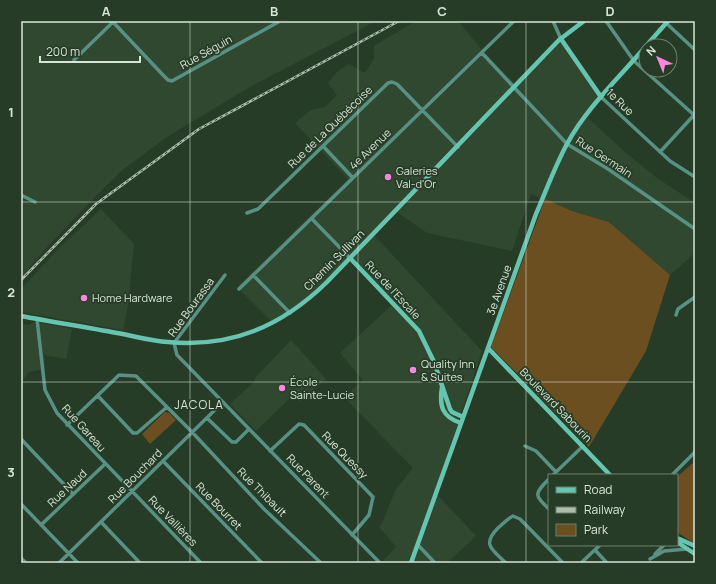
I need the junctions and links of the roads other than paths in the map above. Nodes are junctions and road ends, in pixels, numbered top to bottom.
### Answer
1 (114, 21) edge
2 (280, 21) edge
3 (514, 21) edge
4 (554, 21) edge
5 (584, 21) edge
6 (606, 21) edge
7 (666, 22) edge
8 (653, 38) edge
9 (561, 39) junction
10 (695, 50) edge
11 (482, 53) junction
12 (638, 56) edge
13 (74, 60) dead end
14 (634, 61) junction
15 (515, 87) junction
16 (601, 97) junction
17 (423, 110) junction
18 (694, 115) edge
19 (567, 144) junction
20 (323, 146) junction
21 (458, 147) junction
22 (660, 152) junction
23 (695, 177) edge
24 (353, 178) junction
25 (21, 195) edge
26 (35, 202) dead end
27 (247, 212) dead end
28 (312, 219) junction
29 (695, 229) edge
30 (350, 258) junction
31 (225, 275) dead end
32 (253, 275) junction
33 (239, 289) dead end
34 (695, 297) edge
35 (290, 313) junction
36 (676, 315) dead end
37 (21, 316) edge
38 (37, 319) junction
39 (174, 342) junction
40 (488, 348) junction
41 (442, 387) junction
42 (98, 396) junction
43 (223, 402) junction
44 (167, 407) junction
45 (463, 417) junction
46 (207, 418) junction
47 (461, 423) junction
48 (67, 426) junction
49 (249, 429) junction
50 (192, 432) junction
51 (21, 439) edge
52 (525, 446) dead end
53 (583, 446) junction
54 (270, 451) junction
55 (695, 452) edge
56 (163, 461) junction
57 (105, 464) junction
58 (555, 473) edge
59 (609, 474) edge
60 (673, 474) edge
61 (548, 480) edge
62 (132, 492) junction
63 (73, 494) junction
64 (21, 504) edge
65 (548, 508) edge
66 (101, 522) junction
67 (41, 525) junction
68 (352, 535) junction
69 (678, 538) edge
70 (678, 543) edge
71 (418, 545) junction
72 (599, 546) edge
73 (663, 546) edge
74 (695, 546) edge
75 (687, 549) junction
76 (595, 550) junction
77 (69, 554) junction
78 (695, 554) edge
79 (21, 558) edge
80 (650, 559) junction
81 (26, 563) edge
82 (59, 563) edge
83 (78, 563) edge
84 (140, 563) edge
85 (201, 563) edge
86 (262, 563) edge
87 (321, 563) edge
88 (380, 563) edge
89 (411, 563) edge
90 (435, 563) edge
91 (506, 563) edge
92 (563, 563) edge
93 (581, 563) edge
94 (607, 563) edge
95 (646, 563) edge

1 - 2 street, Rue Séguin
1 - 13 street
3 - 11 street, 4e Avenue
4 - 9 street, 1e Rue
5 - 9 main road, Chemin Sullivan
6 - 14 street
7 - 8 main road, 3e Avenue
7 - 10 street
9 - 15 main road, Chemin Sullivan
9 - 16 main road, 1e Rue
11 - 15 street, Rue Germain
11 - 17 street, 4e Avenue
12 - 14 main road, 3e Avenue
14 - 16 main road, 3e Avenue
14 - 18 street
15 - 19 street, Rue Germain
15 - 21 main road, Chemin Sullivan
16 - 19 main road, 3e Avenue
16 - 22 street, 1e Rue
17 - 20 street, Rue de La Québécoise
17 - 21 street, Rue de La Québécoise
17 - 24 street, 4e Avenue
18 - 22 street
19 - 29 street, Rue Germain
19 - 40 main road, 3e Avenue
20 - 24 street
20 - 27 street, Rue de La Québécoise
21 - 30 main road, Chemin Sullivan
22 - 23 street, 1e Rue
24 - 28 street, 4e Avenue
25 - 26 street
28 - 30 street, Rue de l'Escale
28 - 32 street, 4e Avenue
30 - 35 main road, Chemin Sullivan
30 - 41 main road, Rue de l'Escale
31 - 39 street, Rue Bourassa
32 - 33 street, 4e Avenue
32 - 35 street
34 - 36 street
35 - 39 main road, Chemin Sullivan
37 - 38 main road, Chemin Sullivan
38 - 39 main road, Chemin Sullivan
38 - 48 street, Rue Gareau
39 - 43 street, Rue Bourassa
40 - 45 main road, 3e Avenue
40 - 53 main road, Boulevard Sabourin
41 - 45 main road, Rue de l'Escale
41 - 47 main road, Rue de l'Escale
42 - 44 street, Rue Thibault
42 - 44 street
42 - 48 street, Rue Thibault
43 - 46 street, Rue Bouchard
43 - 49 street, Rue Parent
44 - 50 street, Rue Thibault
45 - 47 main road, 3e Avenue
46 - 49 street
46 - 50 street, Rue Bouchard
47 - 71 main road, 3e Avenue
48 - 57 street, Rue Gareau
49 - 54 street, Rue Parent
50 - 56 street, Rue Bouchard
50 - 87 street, Rue Thibault
51 - 63 street
52 - 58 street
53 - 58 street
53 - 59 main road, Boulevard Sabourin
54 - 68 street, Rue Parent
54 - 68 street, Rue Quessy
55 - 60 street
56 - 62 street, Rue Bouchard
56 - 86 street, Rue Bourret
57 - 62 street, Rue Gareau
57 - 63 street, Rue Naud
61 - 65 street
62 - 66 street, Rue Bouchard
62 - 85 street, Rue Vallières
63 - 67 street, Rue Naud
64 - 67 street
66 - 77 street, Rue Bouchard
66 - 84 street
67 - 77 street
68 - 88 street, Rue Parent
69 - 74 main road
70 - 75 main road
71 - 89 main road, 3e Avenue
71 - 90 street
72 - 76 street
73 - 80 street
75 - 78 main road
75 - 80 street
76 - 93 street
76 - 94 street
77 - 82 street, Rue Bouchard
77 - 83 street
79 - 81 street
80 - 95 street
91 - 92 street

